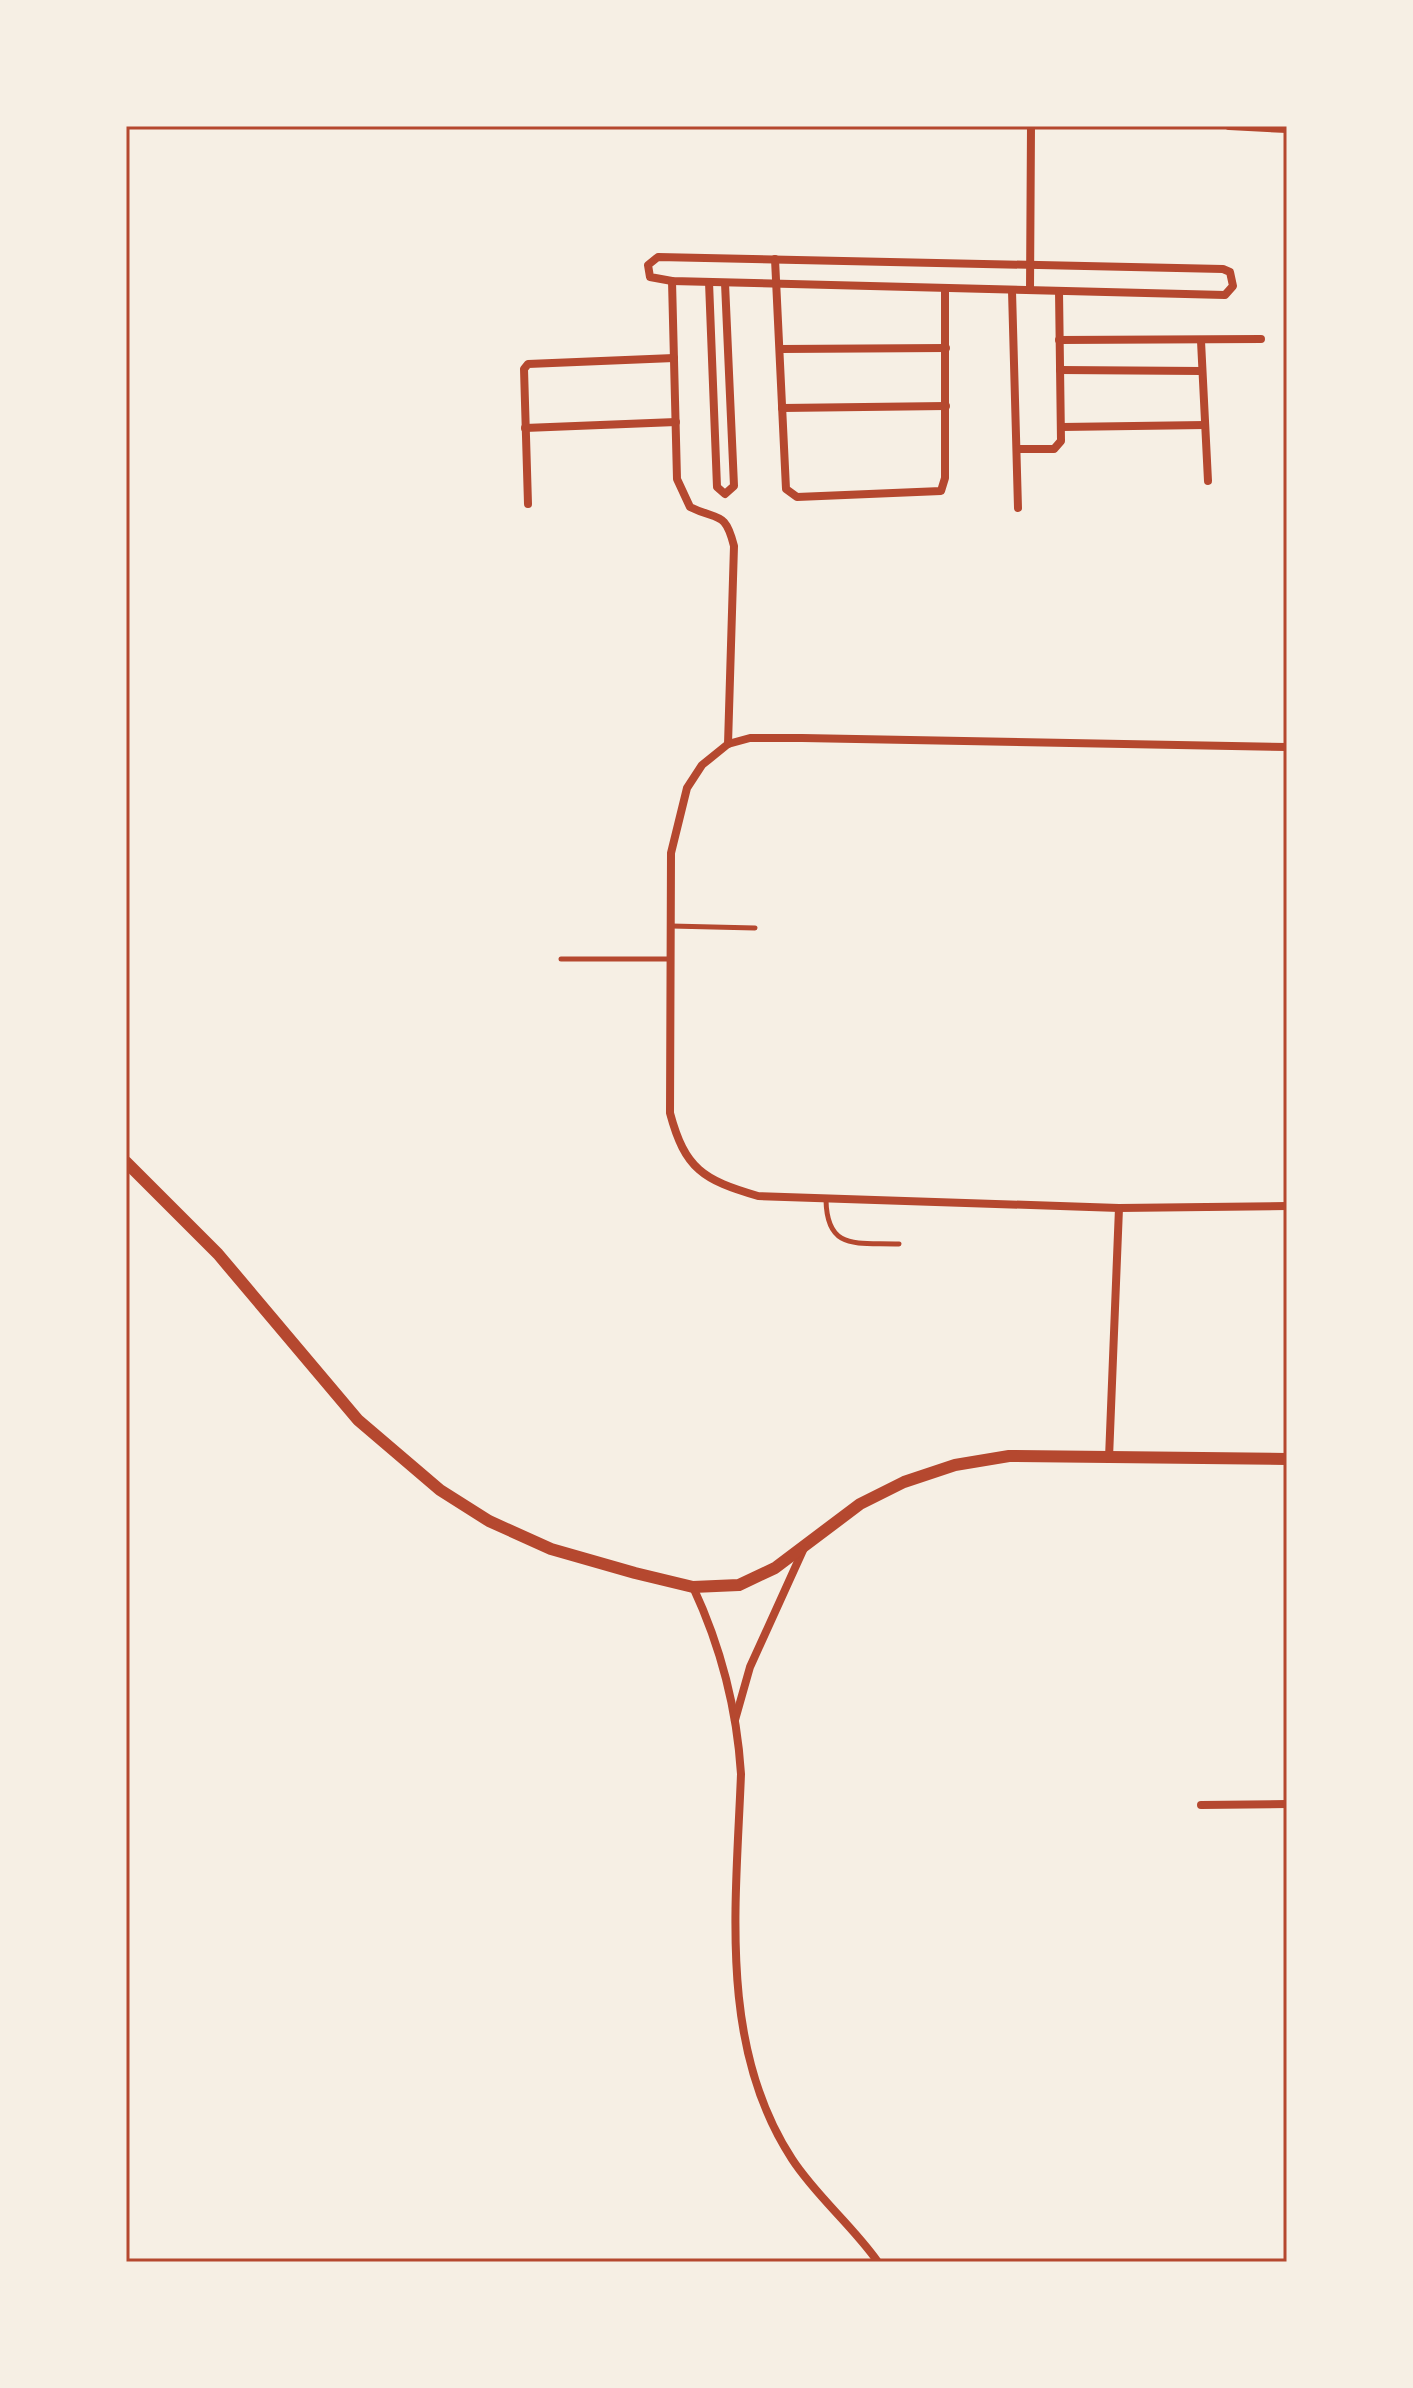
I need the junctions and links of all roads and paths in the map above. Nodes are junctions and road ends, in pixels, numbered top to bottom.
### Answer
1 (1031, 126) edge
2 (1229, 126) edge
3 (1287, 129) edge
4 (775, 259) junction
5 (1030, 263) junction
6 (672, 281) junction
7 (709, 282) junction
8 (725, 283) junction
9 (777, 284) junction
10 (945, 289) junction
11 (1030, 290) junction
12 (1012, 291) junction
13 (1059, 291) junction
14 (1261, 339) dead end
15 (1059, 340) junction
16 (1201, 341) junction
17 (946, 348) junction
18 (780, 349) junction
19 (674, 358) junction
20 (1060, 370) junction
21 (1202, 371) junction
22 (946, 406) junction
23 (782, 408) junction
24 (676, 422) junction
25 (1205, 425) junction
26 (1062, 427) junction
27 (525, 428) junction
28 (1017, 449) junction
29 (1208, 481) dead end
30 (528, 504) dead end
31 (1018, 508) dead end
32 (728, 744) junction
33 (1287, 747) edge
34 (670, 926) junction
35 (755, 928) dead end
36 (561, 959) dead end
37 (671, 959) junction
38 (126, 1162) edge
39 (826, 1200) junction
40 (1287, 1206) edge
41 (1119, 1208) junction
42 (899, 1244) dead end
43 (1109, 1458) junction
44 (1287, 1459) edge
45 (805, 1546) junction
46 (693, 1587) junction
47 (734, 1721) junction
48 (1287, 1804) edge
49 (1201, 1805) dead end
50 (878, 2262) edge

1 - 5 street
2 - 3 street
4 - 5 street
4 - 6 street
4 - 9 street
5 - 11 street
5 - 13 street
6 - 7 street
6 - 19 street
7 - 8 street
7 - 8 street
8 - 9 street
9 - 10 street
9 - 18 street
10 - 12 street
10 - 17 street
11 - 12 street
11 - 13 street
12 - 28 street
13 - 15 street
14 - 16 street
15 - 16 street
15 - 20 street
16 - 21 street
17 - 18 street
17 - 22 street
18 - 23 street
19 - 24 street
19 - 27 street
20 - 21 street
20 - 26 street
21 - 25 street
22 - 23 street
22 - 23 street
24 - 27 street
24 - 32 street
25 - 26 street
25 - 29 street
26 - 28 street
27 - 30 street
28 - 31 street
32 - 33 street
32 - 34 street
34 - 35 lane
34 - 37 street
36 - 37 lane
37 - 39 street
38 - 46 street
39 - 41 street
39 - 42 lane
40 - 41 street
41 - 43 street
43 - 44 street
43 - 45 street
45 - 46 street
45 - 47 street
46 - 47 street
47 - 50 street
48 - 49 street

